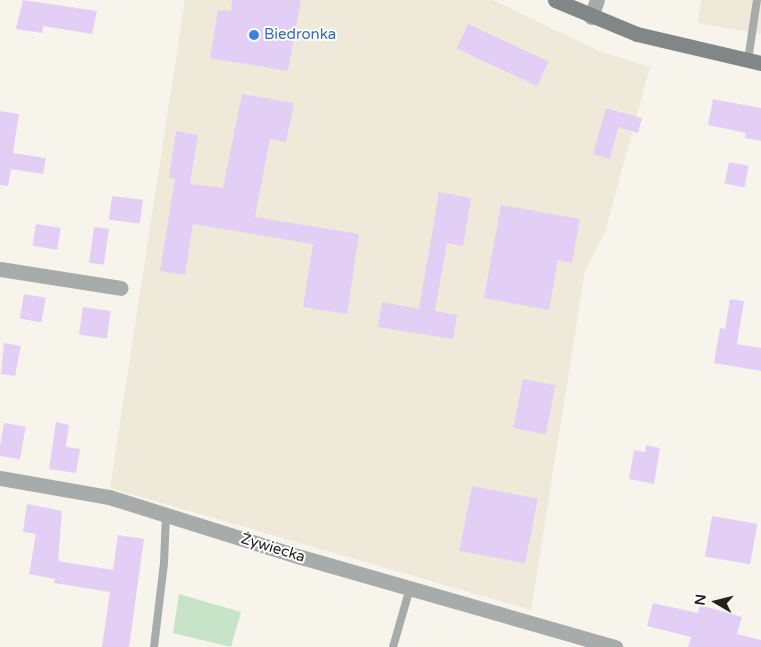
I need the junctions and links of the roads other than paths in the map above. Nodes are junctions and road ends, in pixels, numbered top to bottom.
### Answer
1 (555, 0) edge
2 (597, 0) edge
3 (757, 0) edge
4 (591, 17) junction
5 (754, 62) edge
6 (0, 270) edge
7 (121, 288) dead end
8 (0, 478) edge
9 (166, 515) junction
10 (410, 588) junction
11 (154, 647) edge
12 (393, 647) edge
13 (615, 647) edge

1 - 4 main road
2 - 4 street
3 - 5 lane
4 - 5 main road
6 - 7 street
8 - 9 street, Żywiecka
9 - 10 street, Żywiecka
9 - 11 lane
10 - 12 lane
10 - 13 street, Żywiecka

